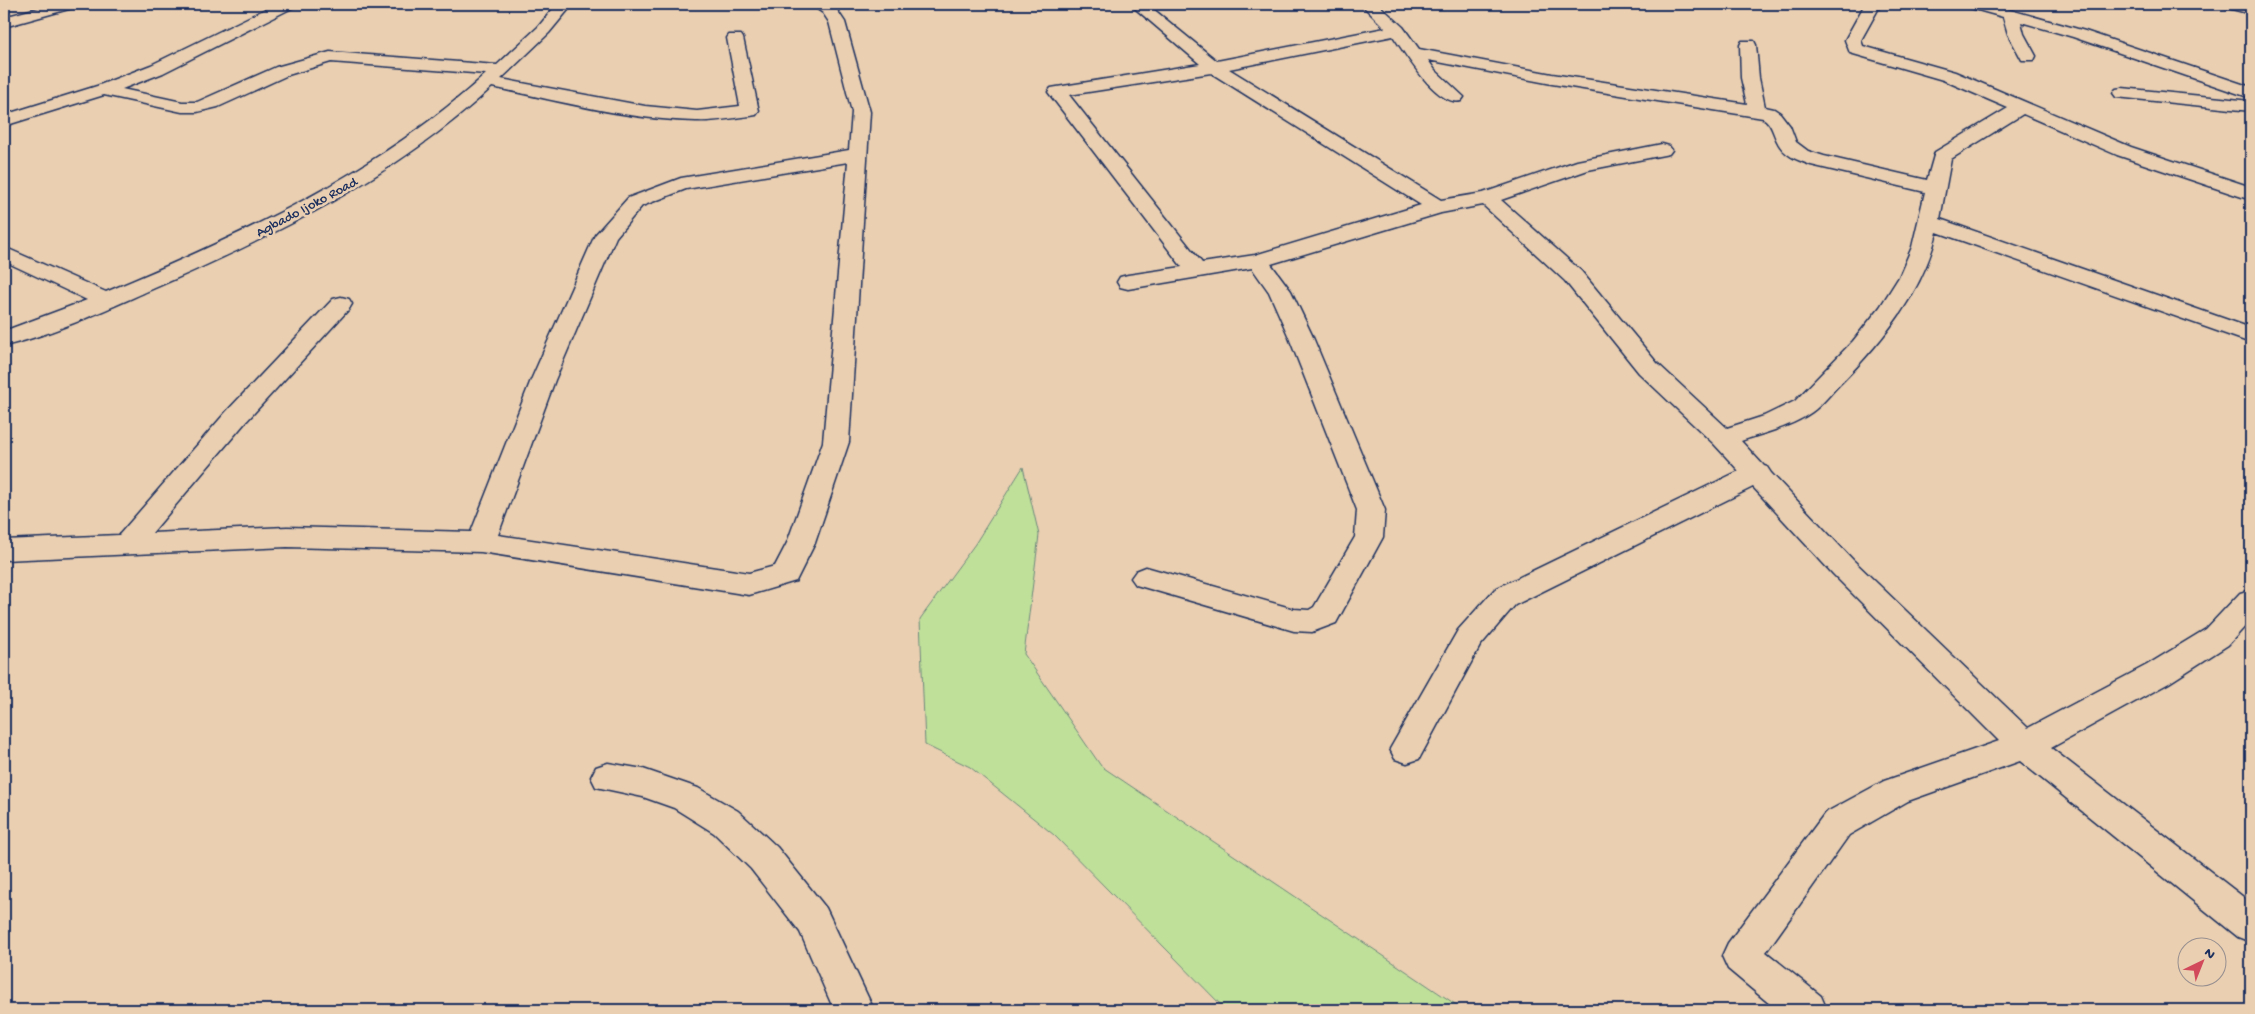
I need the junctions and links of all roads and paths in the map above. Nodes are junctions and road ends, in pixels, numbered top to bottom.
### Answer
1 (70, 4) edge
2 (288, 4) edge
3 (565, 4) edge
4 (818, 4) edge
5 (1138, 4) edge
6 (1369, 4) edge
7 (1873, 4) edge
8 (1973, 4) edge
9 (2230, 4) edge
10 (2251, 9) edge
11 (2010, 14) junction
12 (4, 22) edge
13 (1396, 30) junction
14 (734, 38) dead end
15 (1748, 45) dead end
16 (1415, 53) junction
17 (2028, 56) dead end
18 (1214, 67) junction
19 (496, 76) junction
20 (103, 90) junction
21 (2122, 93) dead end
22 (2251, 93) edge
23 (1454, 97) dead end
24 (2251, 106) edge
25 (2023, 107) junction
26 (1756, 111) junction
27 (4, 121) edge
28 (1662, 150) dead end
29 (859, 154) junction
30 (1934, 188) junction
31 (2251, 194) edge
32 (1487, 198) junction
33 (1438, 207) junction
34 (1930, 222) junction
35 (4, 253) edge
36 (1258, 261) junction
37 (1197, 271) junction
38 (1128, 282) dead end
39 (106, 301) junction
40 (341, 304) dead end
41 (2251, 336) edge
42 (4, 339) edge
43 (1723, 438) junction
44 (1758, 473) junction
45 (481, 542) junction
46 (127, 544) junction
47 (4, 550) edge
48 (1146, 578) dead end
49 (2251, 601) edge
50 (2025, 746) junction
51 (1407, 749) dead end
52 (608, 777) dead end
53 (2251, 925) edge
54 (854, 1010) edge
55 (1807, 1010) edge

1 - 12 street
2 - 20 street
3 - 19 street, Agbado Ijoko Road
4 - 29 street
5 - 18 street
6 - 13 street
7 - 25 street
8 - 11 street
9 - 10 street
11 - 17 street
11 - 22 street
13 - 16 street
13 - 18 street
14 - 19 street
15 - 26 street
16 - 23 street
16 - 26 street
18 - 33 street
18 - 37 street
19 - 20 street
19 - 39 street, Agbado Ijoko Road
20 - 27 street
21 - 24 street
25 - 30 street
25 - 31 street
26 - 30 street
28 - 32 street
29 - 45 street
29 - 45 street
30 - 34 street
32 - 33 street
32 - 43 street
33 - 36 street
34 - 41 street
34 - 43 street
35 - 39 street
36 - 37 street
36 - 48 street
37 - 38 street
39 - 42 street, Agbado Ijoko Road
40 - 46 street
43 - 44 street
44 - 50 street
44 - 51 street
45 - 46 street
46 - 47 street
49 - 50 street
50 - 53 street
50 - 55 street
52 - 54 street

